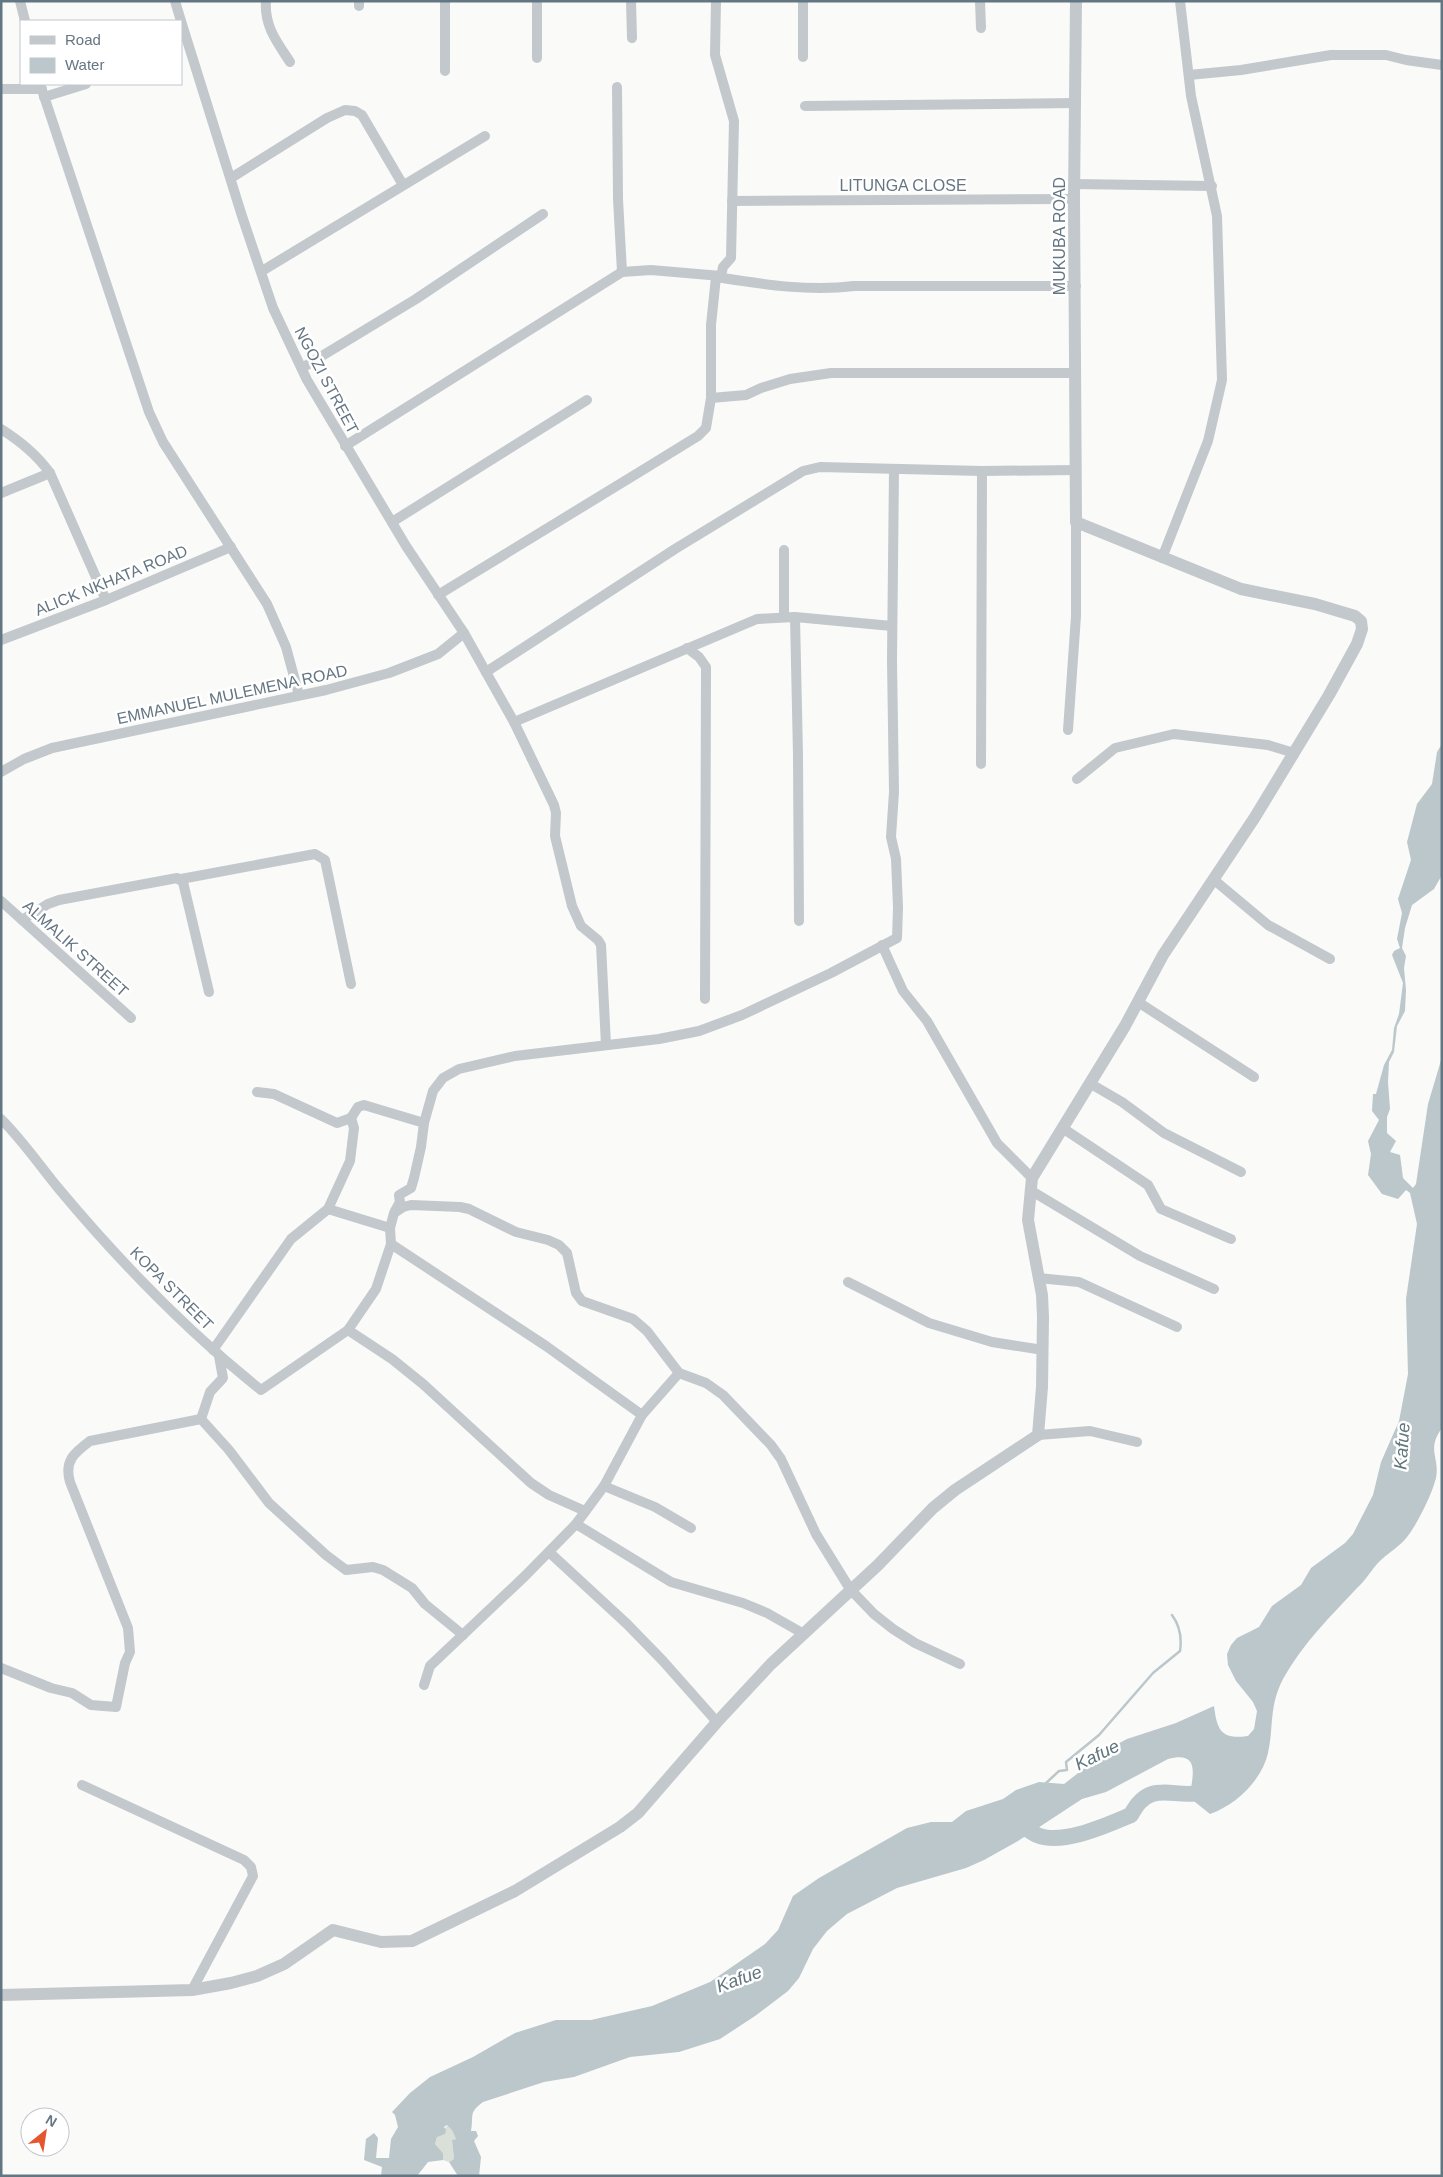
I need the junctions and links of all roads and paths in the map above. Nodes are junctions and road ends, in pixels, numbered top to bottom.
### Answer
1 (20, 1) edge
2 (175, 1) edge
3 (266, 1) edge
4 (446, 1) edge
5 (537, 1) edge
6 (631, 1) edge
7 (716, 1) edge
8 (803, 1) edge
9 (980, 1) edge
10 (1076, 1) edge
11 (1180, 1) edge
12 (25, 20) edge
13 (181, 20) edge
14 (182, 24) edge
15 (981, 28) dead end
16 (632, 38) dead end
17 (803, 57) dead end
18 (537, 58) dead end
19 (290, 62) dead end
20 (1442, 65) edge
21 (445, 71) dead end
22 (1189, 75) junction
23 (79, 85) edge
24 (617, 88) dead end
25 (1, 89) edge
26 (42, 90) edge
27 (1076, 104) junction
28 (805, 106) dead end
29 (485, 136) dead end
30 (231, 178) junction
31 (1074, 184) junction
32 (403, 185) junction
33 (1212, 186) junction
34 (1074, 199) junction
35 (732, 201) junction
36 (544, 214) dead end
37 (262, 271) junction
38 (622, 272) junction
39 (719, 277) junction
40 (1076, 286) junction
41 (302, 368) junction
42 (1075, 373) junction
43 (711, 398) junction
44 (587, 400) dead end
45 (1, 429) edge
46 (345, 446) junction
47 (894, 469) junction
48 (1076, 470) junction
49 (982, 471) junction
50 (50, 473) junction
51 (1, 493) edge
52 (392, 522) junction
53 (1076, 522) junction
54 (231, 547) junction
55 (784, 550) dead end
56 (1162, 558) junction
57 (438, 595) junction
58 (106, 600) junction
59 (790, 617) junction
60 (892, 626) junction
61 (464, 633) junction
62 (1, 640) edge
63 (687, 648) junction
64 (486, 672) junction
65 (299, 695) junction
66 (514, 722) junction
67 (1068, 730) dead end
68 (1294, 753) junction
69 (981, 764) dead end
70 (1, 772) edge
71 (1078, 779) dead end
72 (181, 879) junction
73 (1213, 879) junction
74 (1, 901) edge
75 (22, 920) junction
76 (798, 921) dead end
77 (882, 945) junction
78 (1330, 959) dead end
79 (351, 984) dead end
80 (209, 992) dead end
81 (704, 999) dead end
82 (1138, 1002) junction
83 (131, 1018) dead end
84 (606, 1045) junction
85 (1254, 1077) dead end
86 (1091, 1084) junction
87 (257, 1092) dead end
88 (351, 1118) junction
89 (1, 1119) edge
90 (424, 1123) junction
91 (1064, 1129) junction
92 (1240, 1172) dead end
93 (1031, 1184) junction
94 (328, 1209) junction
95 (394, 1213) junction
96 (390, 1228) junction
97 (1231, 1239) dead end
98 (391, 1244) junction
99 (1038, 1278) junction
100 (848, 1282) dead end
101 (1214, 1289) dead end
102 (1177, 1327) dead end
103 (348, 1330) junction
104 (1043, 1350) junction
105 (216, 1353) junction
106 (679, 1373) junction
107 (642, 1415) junction
108 (200, 1419) junction
109 (1038, 1435) junction
110 (1136, 1442) dead end
111 (604, 1486) junction
112 (586, 1510) junction
113 (576, 1524) junction
114 (691, 1528) dead end
115 (549, 1552) junction
116 (850, 1589) junction
117 (804, 1634) junction
118 (463, 1635) junction
119 (960, 1664) dead end
120 (1, 1668) edge
121 (424, 1685) dead end
122 (717, 1722) junction
123 (82, 1785) dead end
124 (192, 1990) junction
125 (1, 1995) edge

1 - 12 street
2 - 13 street, NGOZI STREET
3 - 19 street
4 - 21 street
5 - 18 street
6 - 16 street
7 - 35 street
8 - 17 street
9 - 15 street
10 - 27 street, MUKUBA ROAD
11 - 22 street
14 - 30 street, NGOZI STREET
20 - 22 street
22 - 33 street
23 - 26 street
24 - 38 street
25 - 26 street
26 - 54 street
27 - 28 street
27 - 31 street, MUKUBA ROAD
29 - 32 street
30 - 32 street
30 - 37 street, NGOZI STREET
31 - 33 street
31 - 34 street, MUKUBA ROAD
32 - 37 street
33 - 56 street
34 - 35 street, LITUNGA CLOSE
34 - 40 street, MUKUBA ROAD
35 - 39 street
36 - 41 street
37 - 41 street, NGOZI STREET
38 - 39 street
38 - 46 street
39 - 40 street
39 - 43 street
40 - 42 street, MUKUBA ROAD
41 - 46 street, NGOZI STREET
42 - 43 street
42 - 48 street, MUKUBA ROAD
43 - 57 street
44 - 52 street
45 - 50 street
46 - 52 street, NGOZI STREET
47 - 49 street
47 - 60 street
47 - 64 street
48 - 49 street
48 - 53 street, MUKUBA ROAD
49 - 69 street
50 - 51 street
50 - 58 street
52 - 57 street, NGOZI STREET
53 - 56 street
53 - 67 street
54 - 58 street, ALICK NKHATA ROAD
54 - 65 street
55 - 59 street
56 - 68 street
57 - 61 street, NGOZI STREET
58 - 62 street, ALICK NKHATA ROAD
59 - 60 street
59 - 63 street
59 - 76 street
60 - 77 street
61 - 64 street, NGOZI STREET
61 - 65 street, EMMANUEL MULEMENA ROAD
63 - 66 street
63 - 81 street
64 - 66 street, NGOZI STREET
65 - 70 street, EMMANUEL MULEMENA ROAD
66 - 84 street, NGOZI STREET
68 - 71 street
68 - 73 street
72 - 75 street
72 - 79 street
72 - 80 street
73 - 78 street
73 - 82 street
74 - 75 street, ALMALIK STREET
75 - 83 street, ALMALIK STREET
77 - 84 street
77 - 93 street
82 - 85 street
82 - 86 street
84 - 90 street
86 - 91 street
86 - 92 street
87 - 88 street
88 - 90 street
88 - 94 street
89 - 105 street, KOPA STREET
90 - 95 street
91 - 93 street
91 - 97 street
93 - 99 street
93 - 101 street
94 - 96 street
94 - 105 street
95 - 96 street
95 - 106 street
96 - 98 street
98 - 103 street
98 - 107 street
99 - 102 street
99 - 104 street
100 - 104 street
103 - 105 street, KOPA STREET
103 - 112 street
104 - 109 street
105 - 108 street
106 - 107 street
106 - 116 street
107 - 111 street
108 - 118 street
108 - 120 street
109 - 110 street
109 - 116 street
111 - 112 street
111 - 114 street
112 - 113 street
113 - 115 street
113 - 117 street
115 - 118 street
115 - 122 street
116 - 117 street
116 - 119 street
117 - 122 street
118 - 121 street
122 - 124 street
123 - 124 street
124 - 125 street

